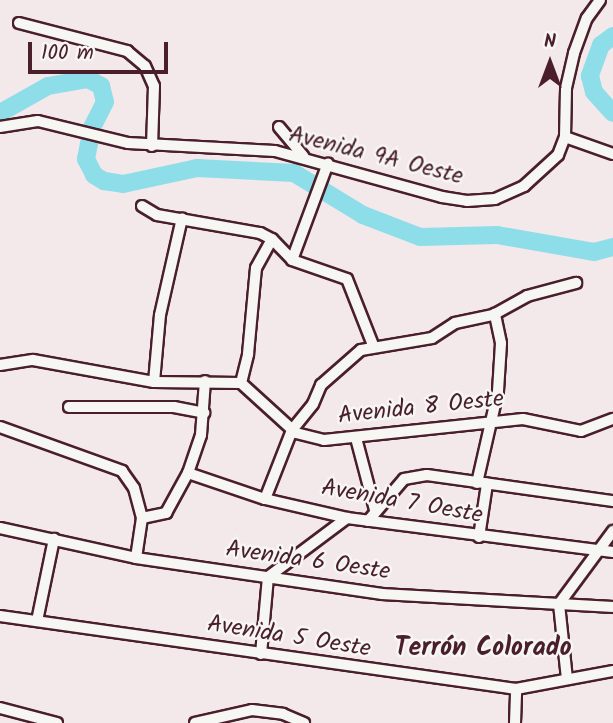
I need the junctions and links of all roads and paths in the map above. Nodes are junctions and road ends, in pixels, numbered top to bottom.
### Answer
1 (600, 0) edge
2 (19, 23) dead end
3 (0, 127) edge
4 (279, 127) dead end
5 (565, 137) junction
6 (152, 146) junction
7 (613, 154) edge
8 (303, 156) junction
9 (328, 165) junction
10 (142, 206) dead end
11 (182, 218) junction
12 (272, 239) junction
13 (292, 260) junction
14 (576, 283) dead end
15 (495, 314) junction
16 (373, 345) junction
17 (0, 366) edge
18 (205, 381) junction
19 (154, 382) junction
20 (241, 383) junction
21 (69, 407) dead end
22 (204, 413) junction
23 (613, 419) edge
24 (492, 420) junction
25 (0, 427) edge
26 (292, 430) junction
27 (356, 438) junction
28 (188, 473) junction
29 (482, 483) junction
30 (265, 499) junction
31 (613, 501) edge
32 (375, 510) junction
33 (142, 518) junction
34 (347, 518) junction
35 (368, 521) junction
36 (0, 528) edge
37 (613, 531) edge
38 (479, 537) junction
39 (54, 539) junction
40 (594, 551) junction
41 (613, 552) edge
42 (136, 558) junction
43 (268, 577) junction
44 (559, 604) junction
45 (613, 607) edge
46 (0, 616) edge
47 (37, 621) junction
48 (261, 654) junction
49 (613, 671) edge
50 (567, 679) junction
51 (516, 689) junction
52 (0, 708) edge
53 (57, 723) edge
54 (195, 723) edge
55 (304, 723) edge
56 (514, 723) edge

1 - 5 street
2 - 6 street
3 - 6 street, Avenida 9A Oeste
4 - 8 street
5 - 7 street
5 - 9 street, Avenida 9A Oeste
6 - 8 street, Avenida 9A Oeste
8 - 9 street, Avenida 9A Oeste
9 - 13 street
10 - 11 street
11 - 12 street
11 - 19 street
12 - 13 street
12 - 20 street
13 - 16 street
14 - 15 street
15 - 16 street
15 - 24 street
16 - 26 street
17 - 19 street
18 - 19 street
18 - 20 street
18 - 22 street
20 - 26 street, Avenida 8 Oeste
21 - 22 street
22 - 28 street
23 - 24 street, Avenida 8 Oeste
24 - 27 street, Avenida 8 Oeste
24 - 29 street
25 - 33 street
26 - 27 street, Avenida 8 Oeste
26 - 30 street
27 - 32 street
28 - 30 street, Avenida 7 Oeste
28 - 33 street
29 - 31 street
29 - 32 street
29 - 38 street
30 - 34 street, Avenida 7 Oeste
32 - 35 street
33 - 42 street
34 - 35 street, Avenida 7 Oeste
34 - 43 street
35 - 38 street, Avenida 7 Oeste
36 - 39 street, Avenida 6 Oeste
37 - 40 street
38 - 40 street, Avenida 7 Oeste
39 - 42 street, Avenida 6 Oeste
39 - 47 street
40 - 41 street, Avenida 7 Oeste
40 - 44 street
42 - 43 street, Avenida 6 Oeste
43 - 44 street, Avenida 6 Oeste
43 - 48 street
44 - 45 street, Avenida 6 Oeste
44 - 50 street
46 - 47 street, Avenida 5 Oeste
47 - 48 street, Avenida 5 Oeste
48 - 51 street, Avenida 5 Oeste
49 - 50 street, Avenida 5 Oeste
50 - 51 street, Avenida 5 Oeste
51 - 56 street
52 - 53 street
54 - 55 street

